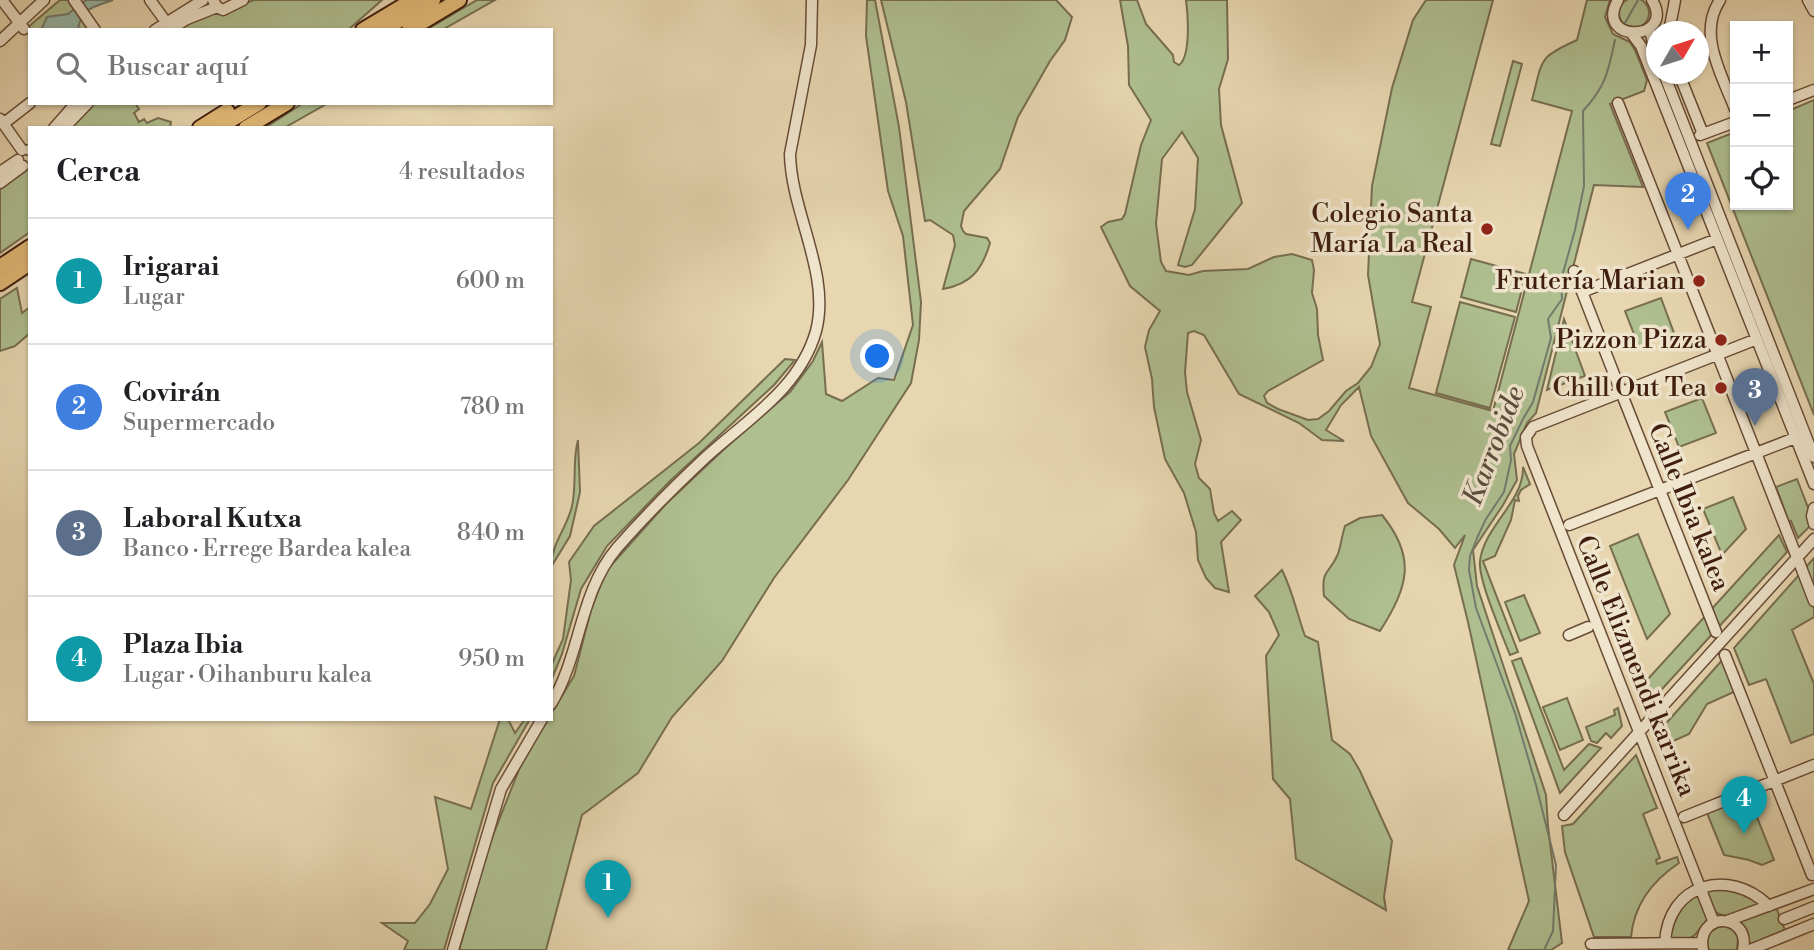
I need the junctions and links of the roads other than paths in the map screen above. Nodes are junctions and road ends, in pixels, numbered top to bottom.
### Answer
1 (2, 0) edge
2 (44, 0) edge
3 (150, 0) edge
4 (203, 0) edge
5 (391, 0) edge
6 (413, 0) edge
7 (433, 0) edge
8 (459, 0) edge
9 (812, 0) edge
10 (1618, 0) edge
11 (1675, 0) edge
12 (1720, 0) edge
13 (1808, 0) edge
14 (237, 1) edge
15 (76, 2) edge
16 (1656, 2) edge
17 (215, 4) edge
18 (1814, 11) edge
19 (1653, 21) edge
20 (1670, 21) edge
21 (21, 26) junction
22 (167, 26) edge
23 (94, 28) edge
24 (359, 28) edge
25 (366, 28) edge
26 (386, 28) edge
27 (412, 28) edge
28 (1646, 29) edge
29 (1632, 34) junction
30 (0, 41) edge
31 (1668, 84) edge
32 (1683, 84) edge
33 (1814, 90) edge
34 (1730, 95) edge
35 (1793, 98) edge
36 (1618, 103) dead end
37 (28, 104) edge
38 (74, 105) edge
39 (86, 105) edge
40 (237, 105) edge
41 (256, 105) edge
42 (284, 105) edge
43 (2, 122) edge
44 (1730, 124) edge
45 (56, 126) edge
46 (66, 126) edge
47 (203, 126) edge
48 (222, 126) edge
49 (249, 126) edge
50 (1703, 134) junction
51 (1690, 139) junction
52 (26, 156) edge
53 (0, 172) edge
54 (0, 183) edge
55 (1717, 239) junction
56 (28, 248) edge
57 (1678, 255) junction
58 (28, 264) edge
59 (0, 267) edge
60 (1574, 271) dead end
61 (0, 283) edge
62 (1582, 292) junction
63 (1757, 339) junction
64 (1619, 387) dead end
65 (1623, 397) dead end
66 (1796, 438) junction
67 (1756, 453) junction
68 (1814, 457) edge
69 (1814, 484) edge
70 (1660, 490) junction
71 (1814, 508) edge
72 (1814, 524) edge
73 (1570, 525) dead end
74 (1814, 539) edge
75 (1814, 601) edge
76 (1588, 627) dead end
77 (1716, 632) dead end
78 (1569, 635) dead end
79 (1725, 655) dead end
80 (553, 700) edge
81 (541, 721) edge
82 (1640, 732) junction
83 (1814, 765) edge
84 (1775, 780) junction
85 (1564, 815) dead end
86 (1684, 817) dead end
87 (1812, 875) edge
88 (1702, 888) junction
89 (1814, 889) edge
90 (1774, 906) junction
91 (1814, 907) edge
92 (1784, 919) junction
93 (1727, 921) junction
94 (1714, 923) junction
95 (1814, 924) edge
96 (1785, 934) junction
97 (1665, 943) junction
98 (1591, 944) dead end
99 (1702, 946) edge
100 (453, 950) edge
101 (1743, 950) edge
102 (1750, 950) edge
103 (1780, 950) edge

1 - 21 street
2 - 21 street
3 - 22 street
4 - 22 street
5 - 24 highway
6 - 25 highway
7 - 26 highway
8 - 27 highway
9 - 80 street
10 - 29 street
11 - 20 street
12 - 34 street
13 - 18 street
14 - 17 street
15 - 23 street
16 - 19 street
17 - 22 street
21 - 30 street
28 - 29 street
29 - 55 street
31 - 51 street
32 - 50 street
33 - 35 street
36 - 57 street
37 - 43 street
38 - 45 street
39 - 46 street
40 - 47 highway
41 - 48 highway
42 - 49 highway
43 - 52 street
44 - 50 street
50 - 51 street
51 - 68 street
52 - 53 street
52 - 54 street
55 - 57 street
55 - 63 street
56 - 59 highway
57 - 62 street
57 - 67 street
58 - 61 highway
60 - 62 street
62 - 64 street
63 - 66 street
63 - 82 street, Calle Elizmendi karrika
65 - 70 street, Calle Ibia kalea
66 - 67 street
66 - 69 street
67 - 70 street
67 - 75 street
70 - 73 street
70 - 77 street, Calle Ibia kalea
71 - 72 street
74 - 82 street
76 - 78 street, Calle Elizmendi karrika
79 - 84 street
81 - 100 street
82 - 85 street
82 - 88 street, Calle Elizmendi karrika
83 - 84 street
84 - 86 street
84 - 87 street
88 - 90 street
88 - 94 street, Calle Elizmendi karrika
88 - 97 street
89 - 90 street
90 - 92 street
90 - 93 street
91 - 92 street
92 - 96 street
93 - 94 street
93 - 101 street
94 - 99 street
95 - 96 street
96 - 102 street
96 - 103 street
97 - 98 street
97 - 99 street

